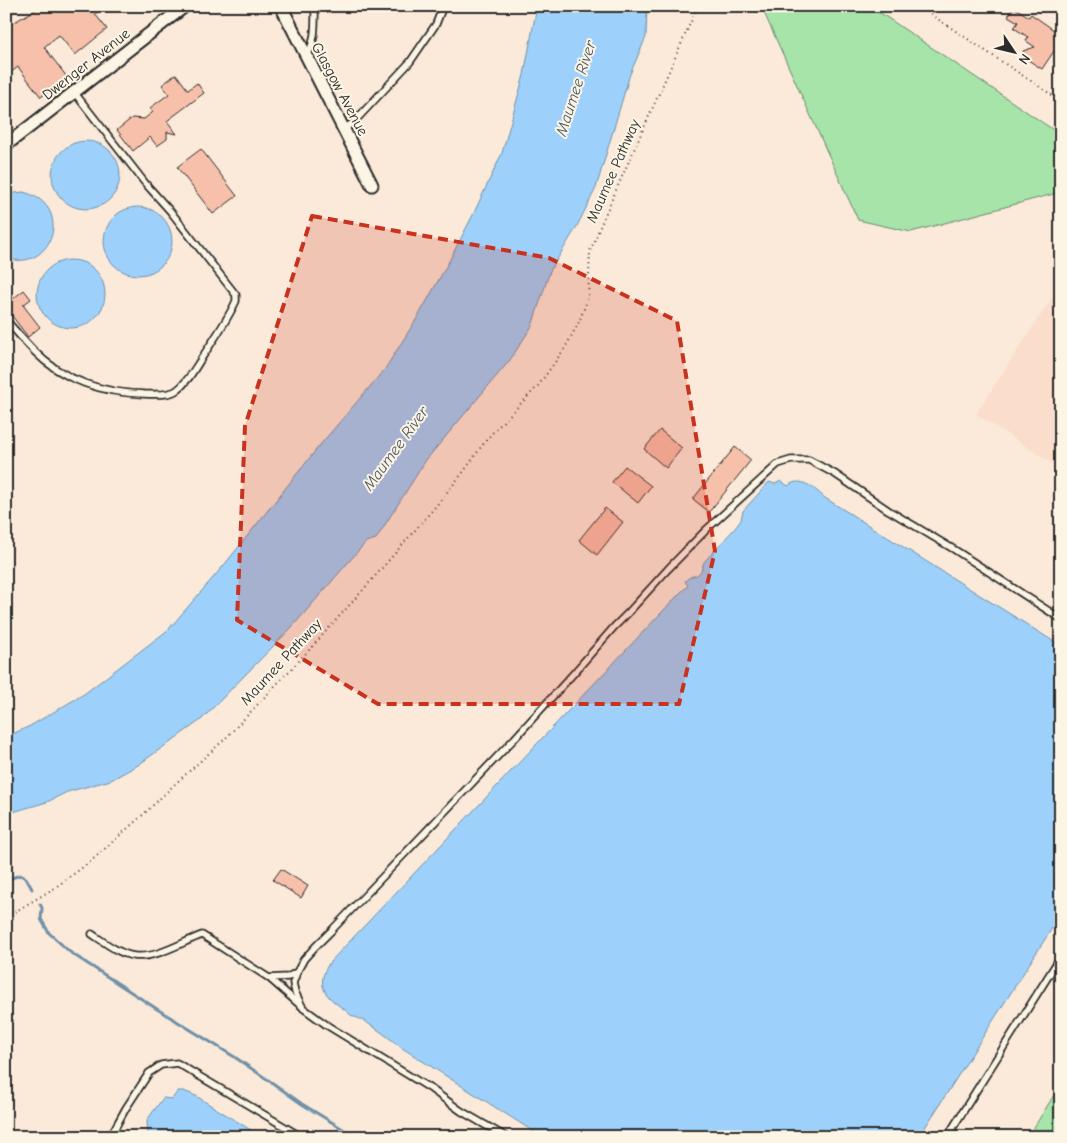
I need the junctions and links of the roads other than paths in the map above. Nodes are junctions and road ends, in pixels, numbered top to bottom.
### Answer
1 (185, 6) edge
2 (281, 6) edge
3 (315, 6) edge
4 (443, 6) edge
5 (306, 57) junction
6 (74, 92) junction
7 (344, 129) junction
8 (6, 145) edge
9 (372, 185) dead end
10 (6, 320) edge
11 (1061, 619) edge
12 (92, 934) dead end
13 (1061, 956) edge
14 (297, 972) junction
15 (269, 978) junction
16 (303, 1008) junction
17 (110, 1137) edge
18 (302, 1137) edge
19 (506, 1137) edge
20 (947, 1137) edge

1 - 6 street, Dwenger Avenue
2 - 5 street, Glasgow Avenue
3 - 5 lane
4 - 7 lane
5 - 7 street, Glasgow Avenue
6 - 8 street, Dwenger Avenue
6 - 10 lane
7 - 9 street, Glasgow Avenue
11 - 14 lane
12 - 15 lane
13 - 20 lane
14 - 15 lane
14 - 16 lane
15 - 16 lane
16 - 19 lane
17 - 18 lane

